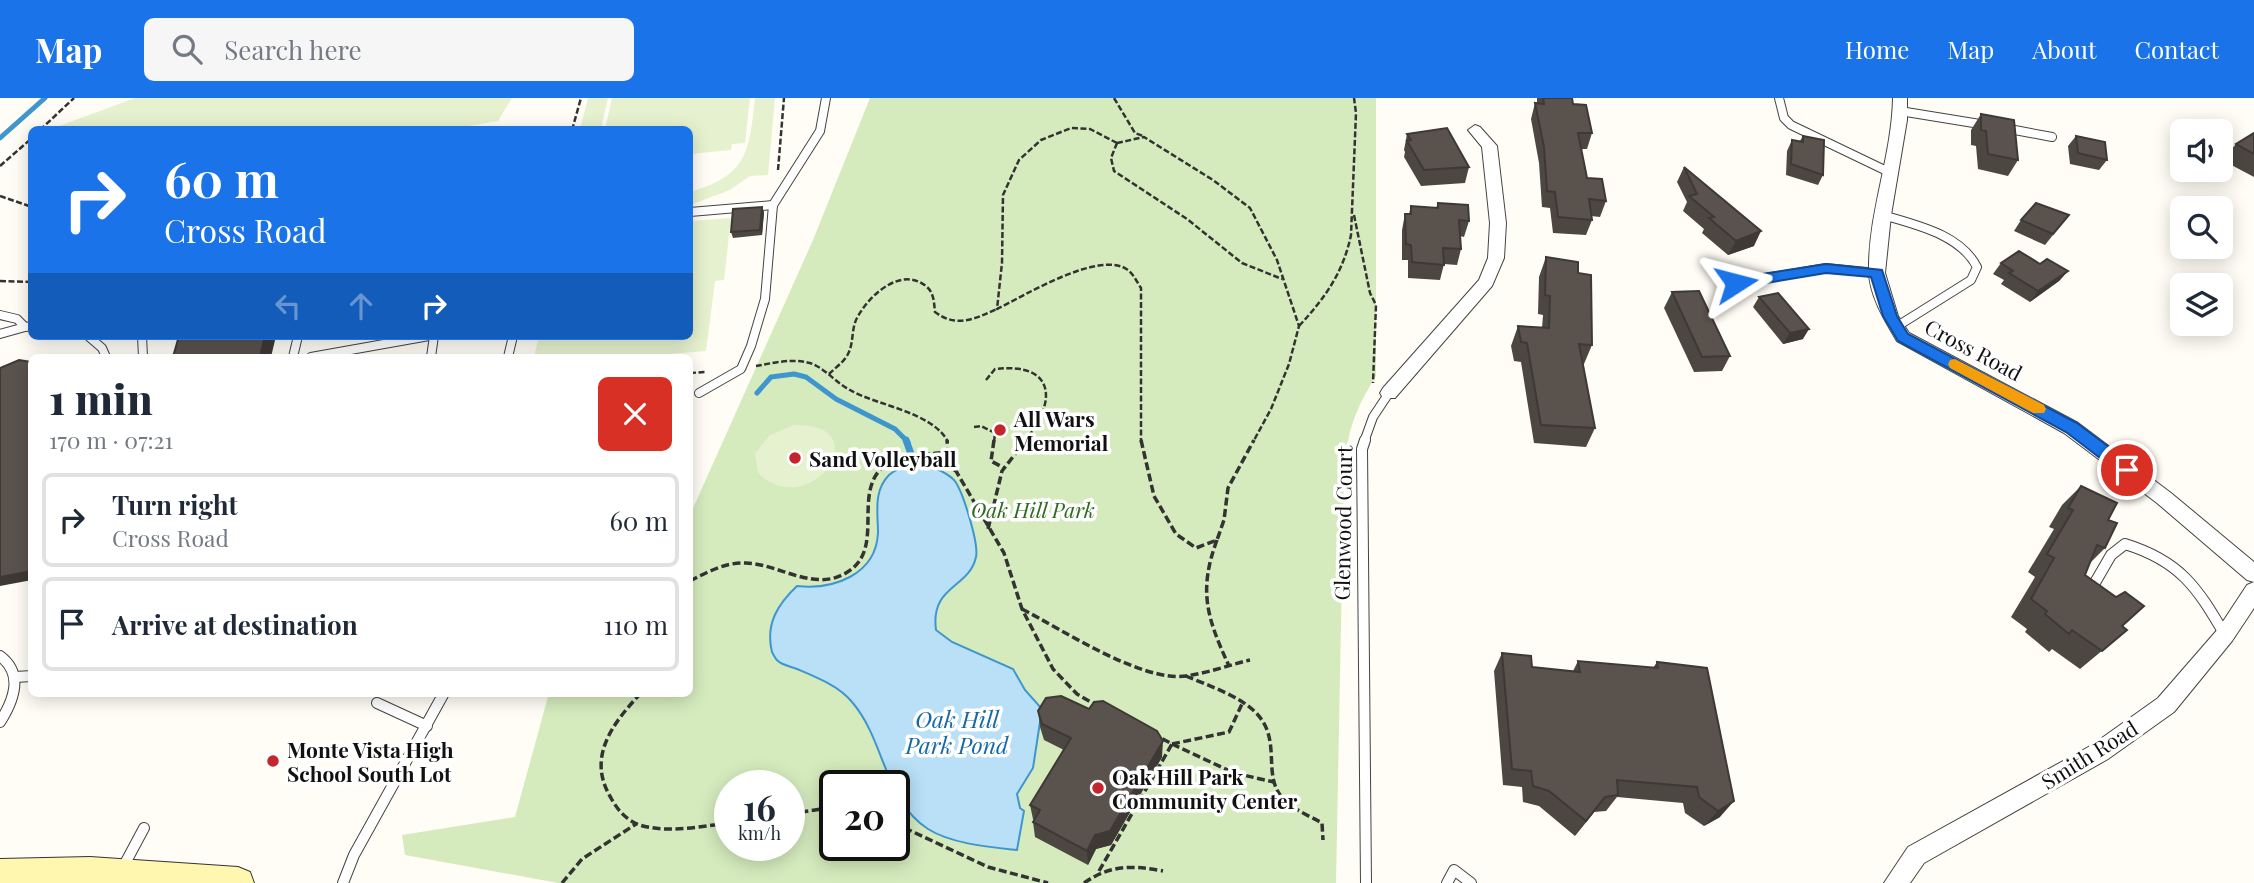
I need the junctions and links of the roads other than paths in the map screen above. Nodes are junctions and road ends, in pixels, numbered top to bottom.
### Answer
1 (827, 98) edge
2 (1779, 98) edge
3 (1900, 105) edge
4 (1475, 130) dead end
5 (2052, 137) dead end
6 (1891, 173) junction
7 (770, 205) junction
8 (693, 212) edge
9 (1883, 215) junction
10 (1877, 273) junction
11 (1736, 283) dead end
12 (0, 315) edge
13 (28, 327) edge
14 (1896, 327) junction
15 (0, 334) edge
16 (93, 340) edge
17 (406, 340) edge
18 (105, 354) edge
19 (327, 354) edge
20 (699, 393) dead end
21 (1389, 393) joint
22 (2254, 574) edge
23 (2254, 591) edge
24 (2086, 599) edge
25 (2224, 635) junction
26 (0, 656) edge
27 (28, 676) edge
28 (15, 677) junction
29 (442, 697) edge
30 (377, 703) dead end
31 (0, 722) edge
32 (426, 726) junction
33 (144, 828) dead end
34 (119, 874) junction
35 (0, 875) edge
36 (238, 883) edge
37 (343, 883) edge
38 (1366, 883) edge
39 (1447, 883) edge
40 (1471, 883) edge
41 (1896, 883) edge

1 - 7 lane
2 - 6 lane
3 - 5 lane
3 - 6 street, Cross Road
4 - 21 street, Glenwood Court
6 - 9 street, Cross Road
7 - 8 lane
7 - 20 lane
9 - 10 street, Cross Road
9 - 14 lane
10 - 11 lane
10 - 14 street, Cross Road
12 - 13 lane
13 - 15 lane
14 - 22 street, Cross Road
16 - 18 lane
17 - 19 lane
21 - 38 lane, Glenwood Court
23 - 25 street, Smith Road
24 - 25 lane
25 - 41 street, Smith Road
26 - 28 lane
27 - 28 lane
28 - 31 lane
29 - 32 lane
30 - 32 lane
32 - 37 lane
33 - 34 lane
34 - 35 street
34 - 36 street
39 - 40 lane

